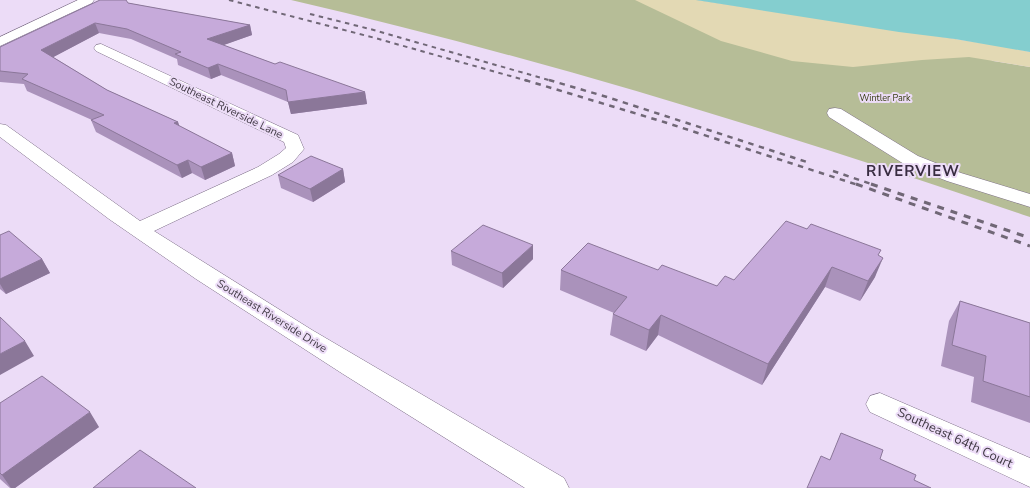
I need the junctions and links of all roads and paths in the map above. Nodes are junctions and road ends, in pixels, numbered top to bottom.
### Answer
1 (88, 0) edge
2 (0, 42) edge
3 (101, 48) dead end
4 (835, 113) dead end
5 (0, 129) edge
6 (1030, 201) edge
7 (139, 230) junction
8 (880, 404) dead end
9 (1030, 473) edge
10 (553, 488) edge

1 - 2 street
3 - 7 street, Southeast Riverside Lane
4 - 6 street
5 - 7 street, Southeast Riverside Drive
7 - 10 street, Southeast Riverside Drive
8 - 9 street, Southeast 64th Court

